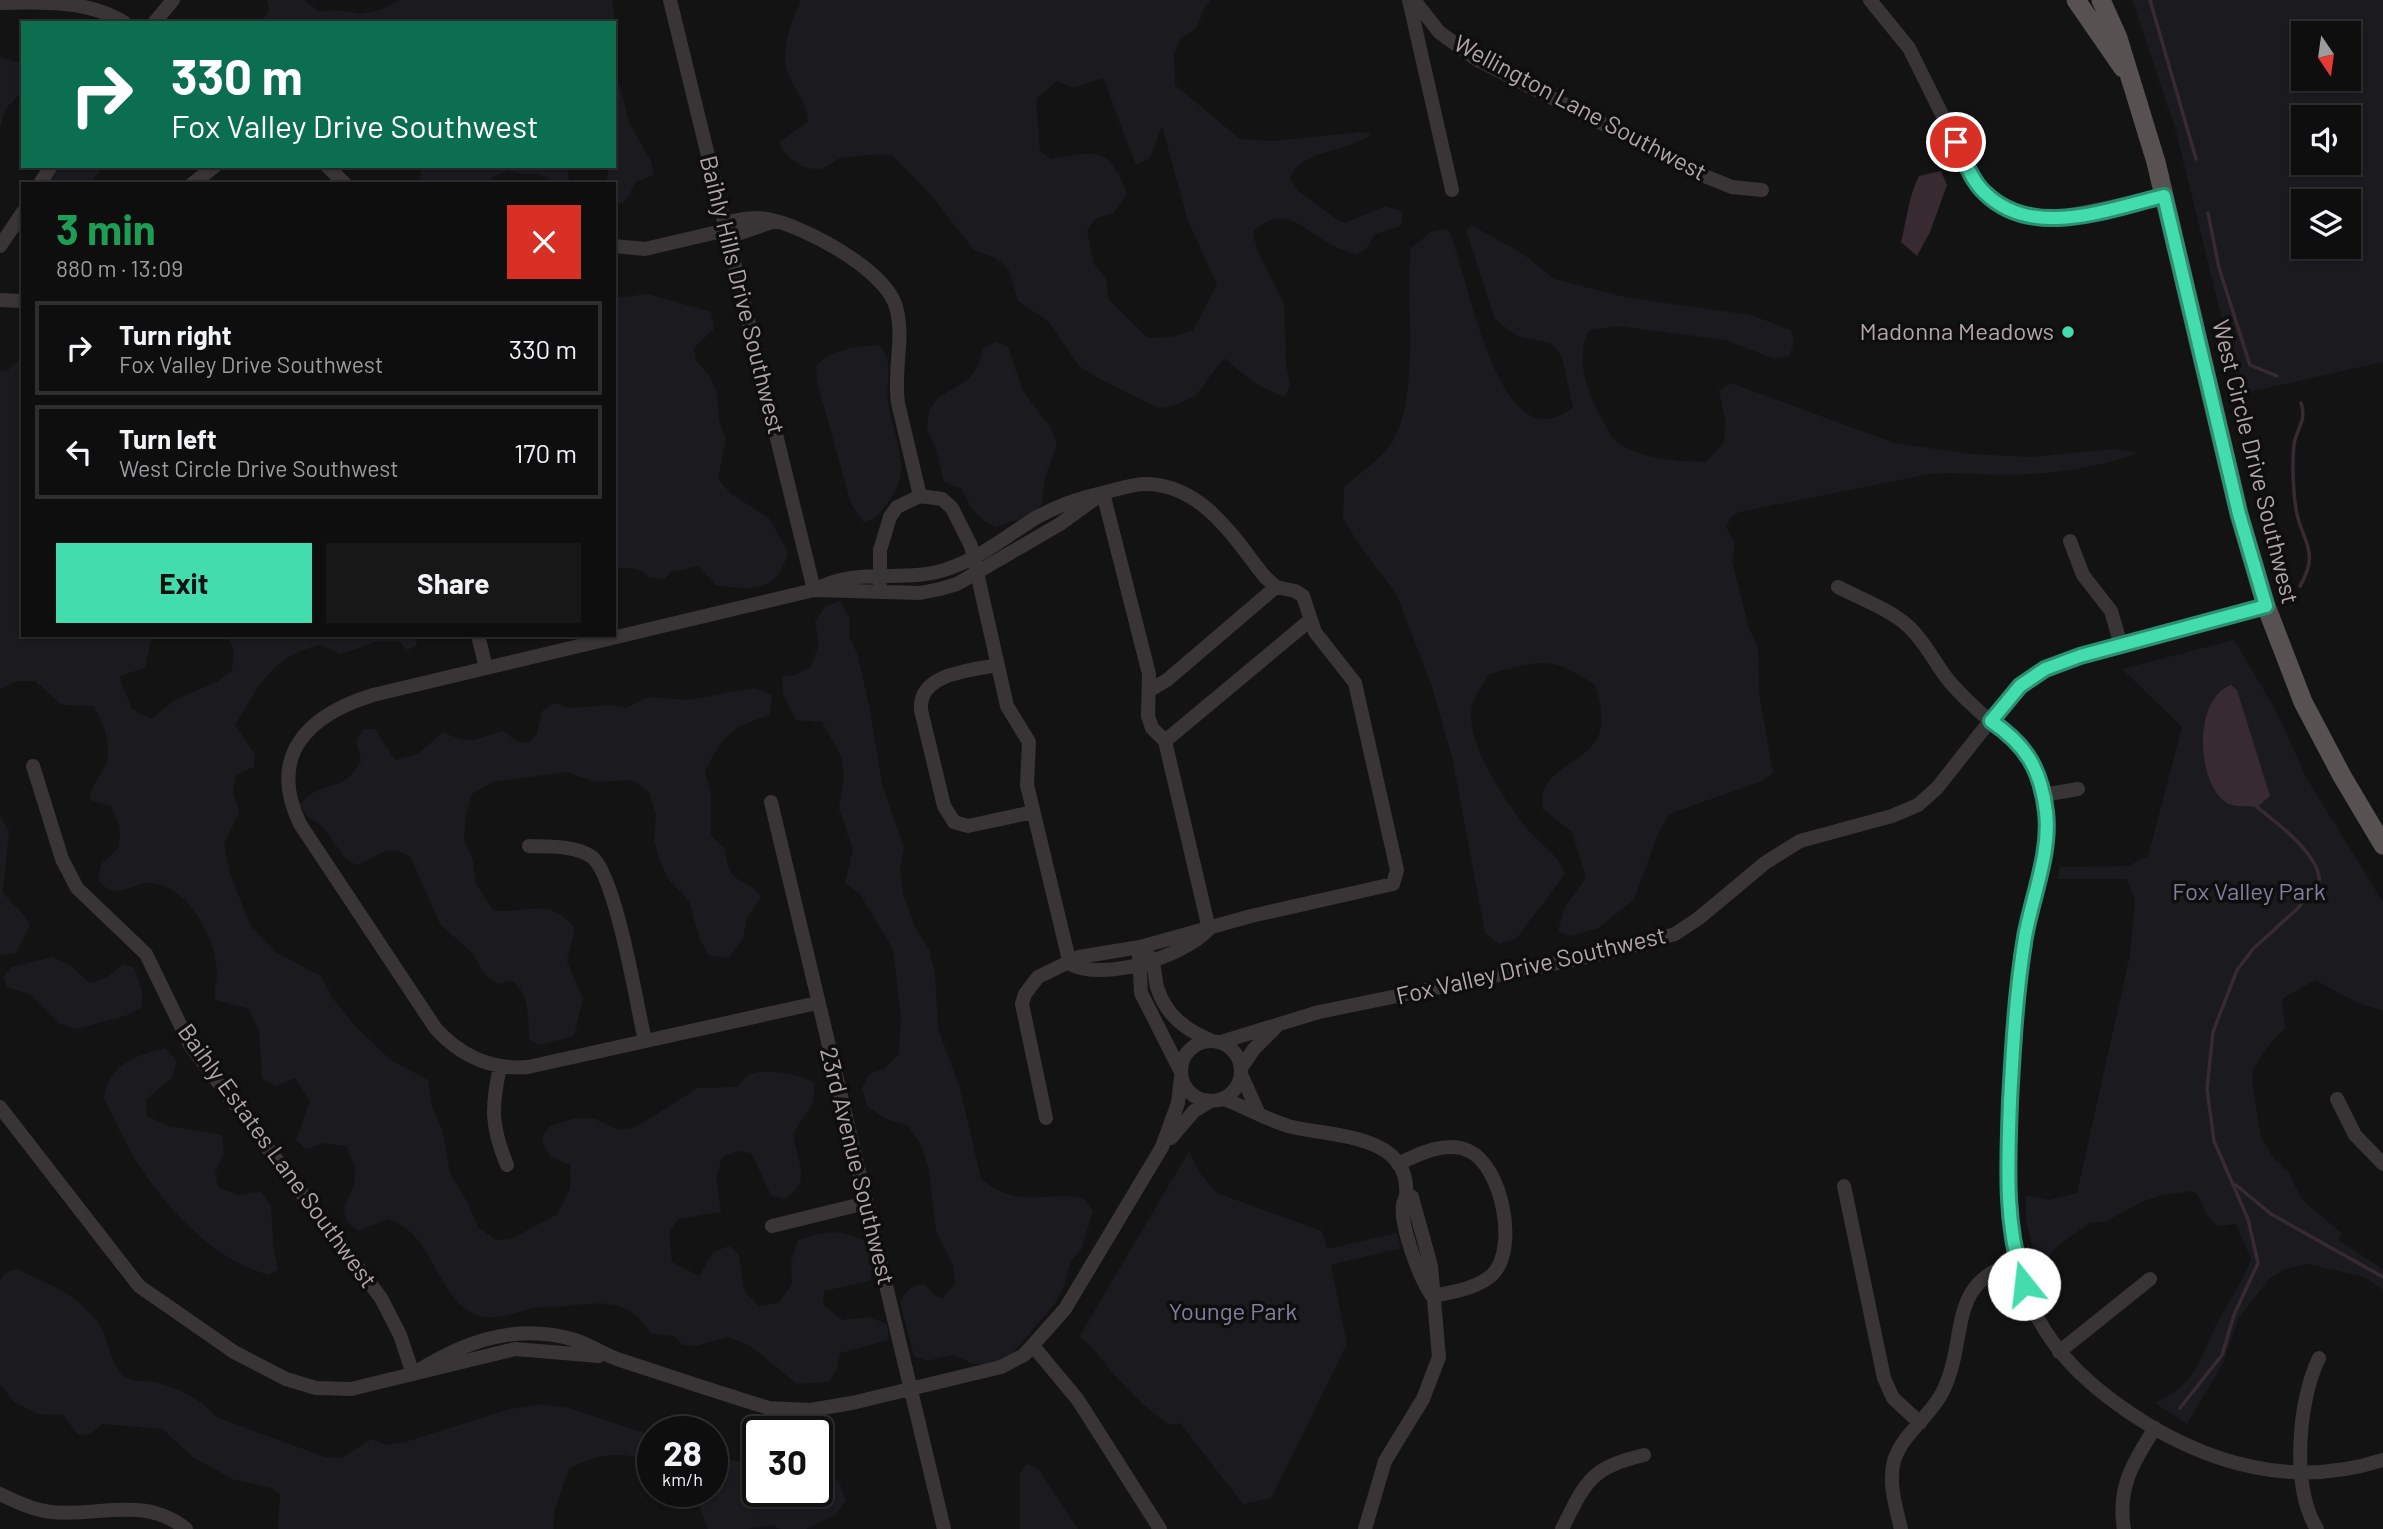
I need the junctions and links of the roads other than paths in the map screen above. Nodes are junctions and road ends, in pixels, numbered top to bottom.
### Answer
1 (173, 0) edge
2 (670, 0) edge
3 (1409, 0) edge
4 (1414, 0) edge
5 (1870, 0) edge
6 (2076, 0) edge
7 (2101, 0) edge
8 (0, 3) edge
9 (121, 21) edge
10 (156, 21) edge
11 (2127, 73) junction
12 (212, 168) edge
13 (329, 168) edge
14 (195, 182) edge
15 (343, 182) edge
16 (1452, 190) dead end
17 (1762, 190) dead end
18 (2164, 196) junction
19 (21, 215) edge
20 (726, 230) junction
21 (0, 246) edge
22 (616, 246) edge
23 (0, 300) edge
24 (21, 301) edge
25 (1103, 493) junction
26 (920, 496) junction
27 (2070, 541) dead end
28 (975, 566) junction
29 (878, 575) junction
30 (1276, 587) junction
31 (1838, 587) dead end
32 (814, 590) junction
33 (882, 591) junction
34 (2266, 606) junction
35 (1310, 621) junction
36 (616, 636) edge
37 (478, 637) edge
38 (614, 637) edge
39 (2121, 645) junction
40 (997, 665) junction
41 (486, 667) junction
42 (1150, 690) junction
43 (1991, 721) junction
44 (1165, 741) junction
45 (33, 766) dead end
46 (2078, 789) dead end
47 (2043, 795) junction
48 (771, 802) dead end
49 (1033, 812) junction
50 (2383, 845) edge
51 (529, 846) dead end
52 (1209, 929) junction
53 (1140, 947) junction
54 (1145, 962) junction
55 (1070, 964) junction
56 (817, 1003) junction
57 (1280, 1023) junction
58 (645, 1041) junction
59 (1216, 1042) junction
60 (500, 1067) junction
61 (1241, 1071) junction
62 (1181, 1074) junction
63 (2337, 1099) dead end
64 (1217, 1100) junction
65 (0, 1107) edge
66 (1258, 1112) junction
67 (1046, 1118) dead end
68 (1162, 1147) junction
69 (1398, 1164) junction
70 (2383, 1164) edge
71 (507, 1165) dead end
72 (1844, 1186) dead end
73 (866, 1203) junction
74 (772, 1226) dead end
75 (2017, 1262) junction
76 (2150, 1279) dead end
77 (1432, 1296) junction
78 (1034, 1347) junction
79 (2059, 1352) junction
80 (2319, 1358) dead end
81 (413, 1374) junction
82 (911, 1389) junction
83 (1920, 1423) junction
84 (2155, 1428) junction
85 (1644, 1455) dead end
86 (2383, 1460) edge
87 (2302, 1473) junction
88 (0, 1494) edge
89 (186, 1529) edge
90 (944, 1529) edge
91 (1160, 1529) edge
92 (1365, 1529) edge
93 (1562, 1529) edge
94 (1901, 1529) edge
95 (2124, 1529) edge
96 (2317, 1529) edge

1 - 10 street
2 - 20 street, Baihly Hills Drive Southwest
3 - 16 street
4 - 17 street, Wellington Lane Southwest
5 - 18 street
6 - 11 main road, West Circle Drive Southwest
7 - 11 main road, West Circle Drive Southwest
8 - 9 street
11 - 18 main road, West Circle Drive Southwest
12 - 14 street
13 - 15 street
18 - 34 main road, West Circle Drive Southwest
19 - 21 street
20 - 22 street
20 - 26 street
20 - 32 street, Baihly Hills Drive Southwest
23 - 24 street
25 - 28 street
25 - 30 street
25 - 42 street
26 - 28 street
26 - 29 street
27 - 39 street
28 - 29 street
28 - 33 street
28 - 40 street
29 - 32 street
29 - 33 street
30 - 35 street
30 - 42 street
31 - 43 street
32 - 33 street
32 - 36 street
34 - 39 street, Fox Valley Drive Southwest
34 - 50 main road, West Circle Drive Southwest
35 - 44 street
35 - 52 street
37 - 41 street
38 - 41 street
39 - 43 street, Fox Valley Drive Southwest
40 - 49 street
40 - 49 street
41 - 60 street
42 - 44 street
43 - 47 street
43 - 57 street, Fox Valley Drive Southwest
44 - 52 street
45 - 81 street, Baihly Estates Lane Southwest
46 - 47 street
47 - 75 street
48 - 56 street, 23rd Avenue Southwest
49 - 55 street
51 - 58 street
52 - 53 street
52 - 54 street
53 - 54 street
53 - 55 street
54 - 55 street
54 - 59 street
54 - 62 street
55 - 67 street
56 - 58 street
56 - 73 street, 23rd Avenue Southwest
57 - 59 street, Fox Valley Drive Southwest
57 - 61 street, Fox Valley Drive Southwest
58 - 60 street
59 - 61 street
59 - 62 street
60 - 71 street
61 - 64 street
61 - 66 street
62 - 64 street
62 - 68 street
63 - 70 street
64 - 66 street
64 - 68 street
65 - 81 street
66 - 69 street
68 - 78 street
69 - 77 street
69 - 77 street
72 - 83 street
73 - 74 street
73 - 82 street, 23rd Avenue Southwest
75 - 79 street
75 - 83 street
76 - 79 street
77 - 92 street
78 - 82 street
78 - 91 street
79 - 84 street
80 - 87 street
81 - 82 street
82 - 90 street, 23rd Avenue Southwest
83 - 94 street
84 - 87 street
84 - 95 street
85 - 93 street
86 - 87 street
87 - 96 street
88 - 89 street

